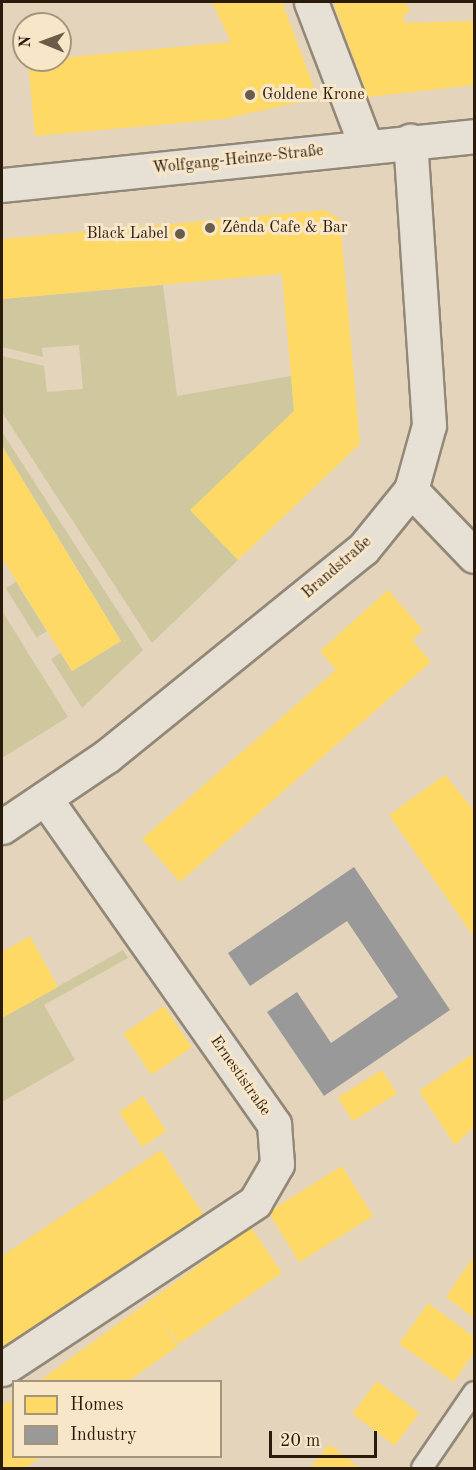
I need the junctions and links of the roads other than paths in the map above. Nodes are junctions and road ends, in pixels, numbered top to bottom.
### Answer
1 (311, 2) edge
2 (474, 136) edge
3 (410, 141) junction
4 (366, 146) junction
5 (2, 185) edge
6 (411, 490) junction
7 (474, 556) edge
8 (45, 798) junction
9 (2, 827) edge
10 (2, 1369) edge
11 (474, 1392) edge
12 (422, 1468) edge

1 - 4 street
2 - 3 street, Wolfgang-Heinze-Straße
3 - 4 street, Wolfgang-Heinze-Straße
3 - 6 street, Brandstraße
4 - 5 street, Wolfgang-Heinze-Straße
6 - 7 street
6 - 8 street, Brandstraße
8 - 9 street, Brandstraße
8 - 10 street, Ernestistraße
11 - 12 lane

